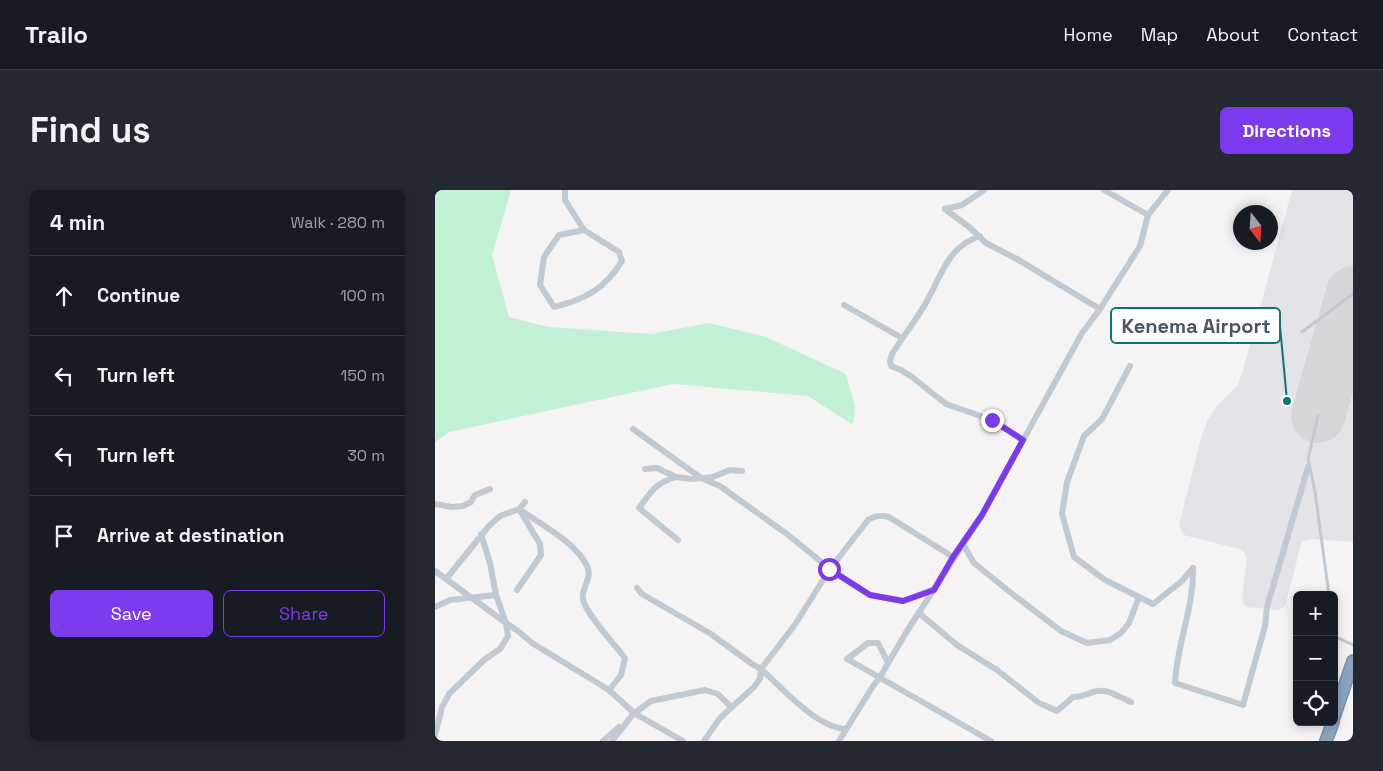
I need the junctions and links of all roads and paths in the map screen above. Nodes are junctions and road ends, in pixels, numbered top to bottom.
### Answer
1 (565, 190) edge
2 (984, 190) edge
3 (1104, 190) edge
4 (1168, 190) edge
5 (1147, 215) junction
6 (584, 230) junction
7 (980, 236) junction
8 (1353, 294) edge
9 (844, 305) dead end
10 (1100, 309) junction
11 (1301, 332) dead end
12 (902, 338) junction
13 (1130, 366) dead end
14 (1317, 416) dead end
15 (633, 429) dead end
16 (1023, 440) junction
17 (1308, 467) junction
18 (645, 469) dead end
19 (742, 471) dead end
20 (676, 477) junction
21 (701, 478) junction
22 (491, 489) dead end
23 (525, 502) dead end
24 (435, 504) edge
25 (519, 509) junction
26 (481, 534) junction
27 (678, 540) dead end
28 (963, 544) junction
29 (953, 557) junction
30 (829, 569) junction
31 (435, 571) edge
32 (445, 579) junction
33 (637, 588) dead end
34 (517, 590) dead end
35 (934, 590) junction
36 (1328, 591) edge
37 (496, 595) junction
38 (471, 597) junction
39 (1139, 597) junction
40 (435, 607) edge
41 (919, 613) junction
42 (505, 623) junction
43 (1338, 638) edge
44 (1353, 645) edge
45 (890, 660) junction
46 (1353, 662) edge
47 (761, 669) junction
48 (880, 678) junction
49 (609, 690) junction
50 (1131, 702) dead end
51 (1338, 705) edge
52 (731, 707) junction
53 (634, 713) junction
54 (1332, 726) edge
55 (845, 730) junction
56 (435, 735) edge
57 (603, 741) edge
58 (612, 741) edge
59 (683, 741) edge
60 (705, 741) edge
61 (839, 741) edge
62 (991, 741) edge
63 (1326, 741) edge

1 - 6 street
2 - 7 street
3 - 5 street
4 - 5 street
5 - 10 street
6 - 6 street
7 - 10 street
7 - 12 street
8 - 11 lane
9 - 12 street
10 - 16 street
12 - 16 street
13 - 39 street
14 - 17 lane
15 - 21 street
16 - 28 street
17 - 36 lane
17 - 39 street
18 - 20 street
19 - 21 street
20 - 21 street
20 - 27 street
21 - 30 street
22 - 24 street
23 - 25 street
25 - 26 street
25 - 34 street
25 - 49 street
26 - 32 street
26 - 37 street
28 - 29 street
28 - 39 street
29 - 30 street
29 - 35 street
30 - 35 street
30 - 47 street
31 - 32 street
32 - 38 street
33 - 47 street
35 - 41 street
37 - 38 street
37 - 42 street
38 - 40 street
38 - 42 street
41 - 45 street
41 - 50 street
42 - 49 street
42 - 56 street
43 - 44 lane
45 - 48 street
45 - 48 street
46 - 51 highway
47 - 52 street
47 - 55 street
48 - 55 street
48 - 62 street
49 - 53 street
52 - 53 street
52 - 60 street
53 - 57 street
53 - 58 street
53 - 59 street
54 - 63 highway
55 - 61 street

